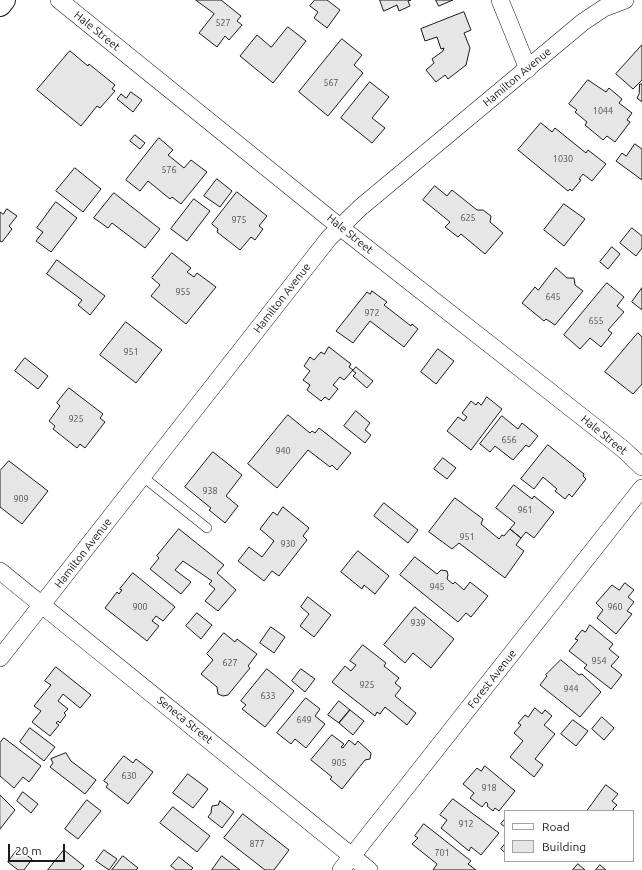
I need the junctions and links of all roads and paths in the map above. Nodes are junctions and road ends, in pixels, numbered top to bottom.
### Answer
1 (4, 0) edge
2 (59, 0) edge
3 (500, 0) edge
4 (625, 0) edge
5 (0, 5) edge
6 (528, 69) junction
7 (340, 227) junction
8 (642, 467) edge
9 (142, 477) junction
10 (642, 488) edge
11 (207, 528) dead end
12 (0, 571) edge
13 (43, 604) junction
14 (0, 658) edge
15 (352, 856) junction
16 (341, 870) edge
17 (369, 870) edge

1 - 5 main road
2 - 7 street, Hale Street
3 - 6 street
4 - 6 street, Hamilton Avenue
6 - 7 street, Hamilton Avenue
7 - 8 street, Hale Street
7 - 9 street, Hamilton Avenue
9 - 11 lane
9 - 13 street, Hamilton Avenue
10 - 15 street, Forest Avenue
12 - 13 street, Seneca Street
13 - 14 street, Hamilton Avenue
13 - 15 street, Seneca Street
15 - 16 street, Forest Avenue
15 - 17 street, Seneca Street

